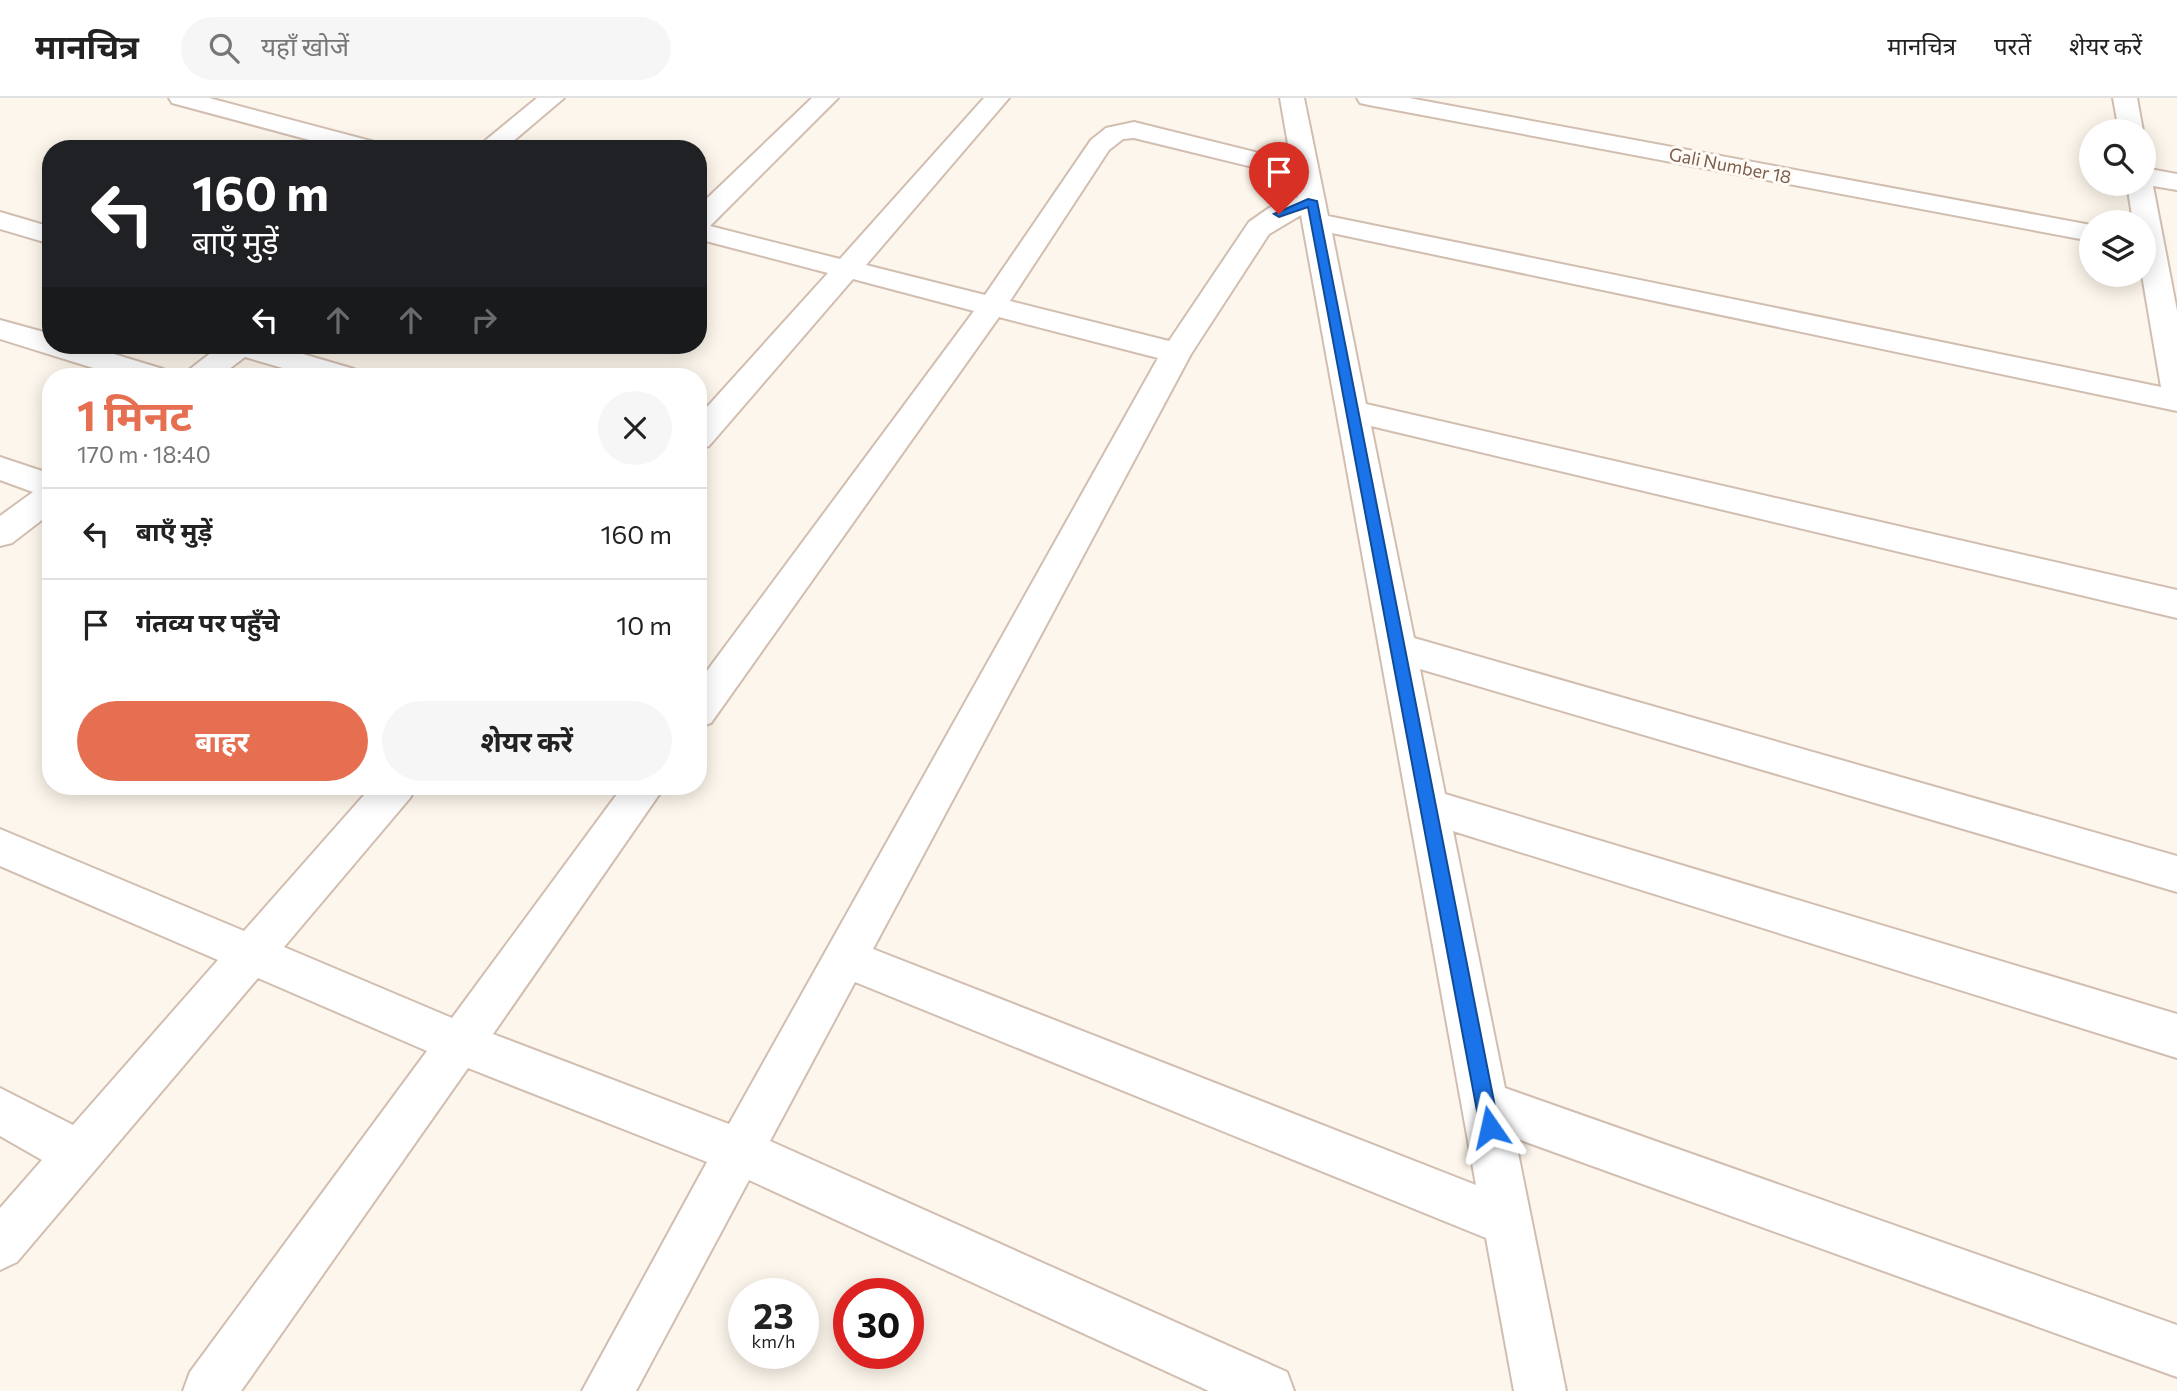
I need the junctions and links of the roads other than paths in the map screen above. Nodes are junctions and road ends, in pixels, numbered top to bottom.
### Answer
1 (181, 98) edge
2 (520, 98) edge
3 (826, 98) edge
4 (997, 98) edge
5 (1292, 98) edge
6 (1369, 98) edge
7 (2125, 98) edge
8 (548, 101) edge
9 (2129, 119) edge
10 (339, 140) edge
11 (499, 140) edge
12 (2156, 178) edge
13 (2177, 182) edge
14 (2143, 196) edge
15 (1311, 198) junction
16 (707, 213) edge
17 (0, 220) edge
18 (2079, 231) edge
19 (42, 233) edge
20 (707, 233) edge
21 (2157, 246) edge
22 (846, 267) junction
23 (993, 305) junction
24 (0, 328) edge
25 (42, 342) edge
26 (1176, 353) junction
27 (80, 354) edge
28 (229, 354) edge
29 (270, 354) edge
30 (126, 368) edge
31 (211, 368) edge
32 (316, 368) edge
33 (2177, 393) edge
34 (2177, 401) edge
35 (1352, 411) junction
36 (707, 428) edge
37 (0, 468) edge
38 (42, 494) edge
39 (42, 502) edge
40 (0, 534) edge
41 (2177, 604) edge
42 (1398, 648) junction
43 (707, 700) edge
44 (388, 795) edge
45 (639, 795) edge
46 (1428, 806) junction
47 (0, 847) edge
48 (2177, 874) edge
49 (250, 954) junction
50 (845, 958) junction
51 (2177, 1036) edge
52 (460, 1043) junction
53 (1485, 1104) junction
54 (0, 1111) edge
55 (739, 1152) junction
56 (77, 1153) junction
57 (1508, 1222) junction
58 (0, 1244) edge
59 (2177, 1351) edge
60 (613, 1389) edge
61 (209, 1391) edge
62 (1268, 1391) edge
63 (1540, 1391) edge

1 - 10 street
2 - 8 street
3 - 16 street
4 - 22 street
5 - 15 street
6 - 18 street, Gali Number 18
7 - 9 street
8 - 11 street
12 - 13 street
14 - 21 street
15 - 23 street
15 - 26 street
15 - 34 street
15 - 35 street
17 - 19 street
20 - 22 street
21 - 33 street
22 - 23 street
22 - 36 street
23 - 26 street
23 - 43 street
24 - 25 street
26 - 50 street
27 - 30 street
28 - 31 street
29 - 32 street
35 - 41 street
35 - 42 street
37 - 38 street
39 - 40 street
42 - 46 street
42 - 48 street
44 - 49 street
45 - 52 street
46 - 51 street
46 - 53 street
47 - 49 street
49 - 52 street
49 - 56 street
50 - 55 street
50 - 57 street
52 - 55 street
52 - 61 street
53 - 57 street
53 - 59 street
54 - 56 street
55 - 60 street
55 - 62 street
56 - 58 street
57 - 63 street

